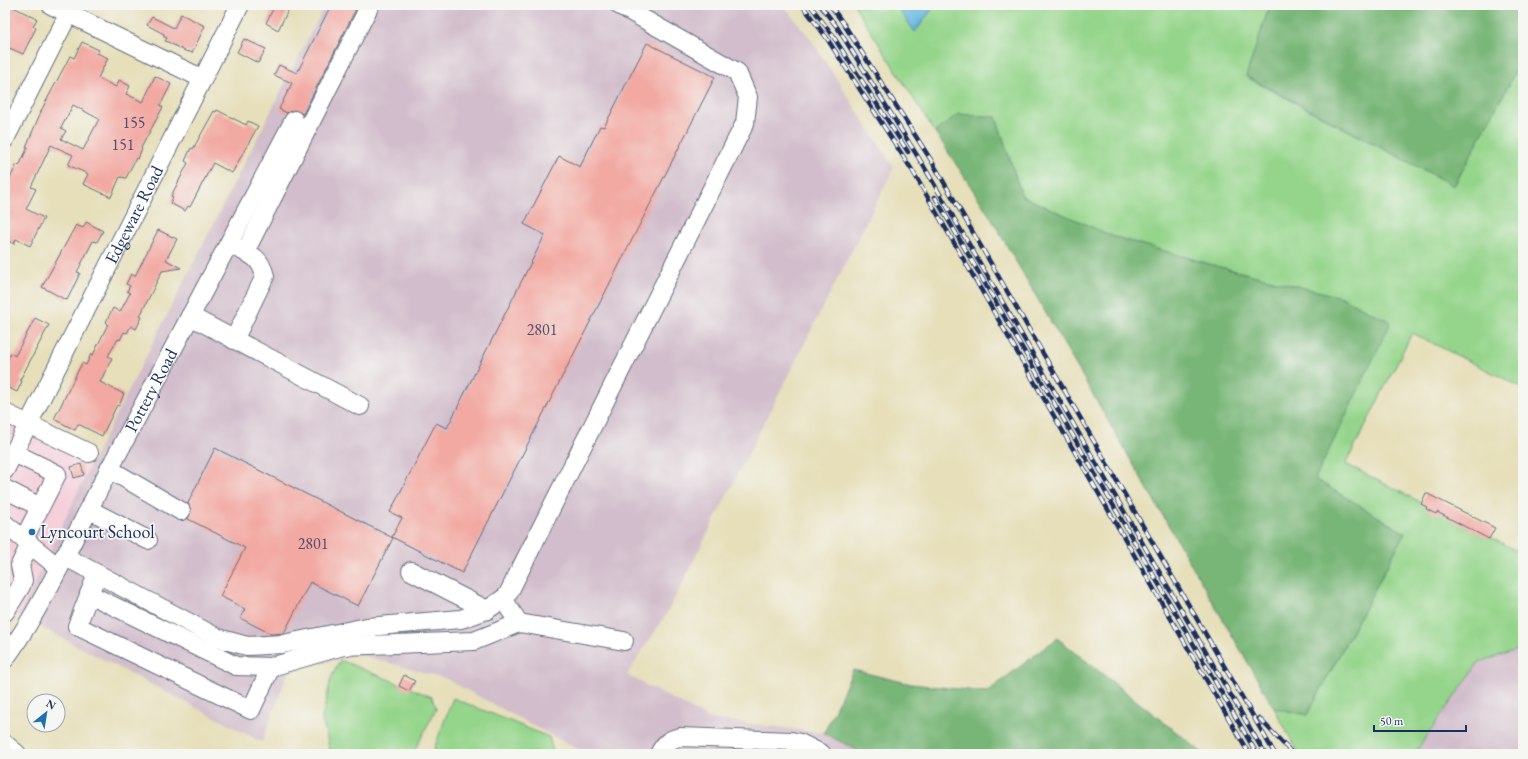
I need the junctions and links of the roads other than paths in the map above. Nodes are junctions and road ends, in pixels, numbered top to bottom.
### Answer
1 (51, 5) edge
2 (240, 5) edge
3 (370, 5) edge
4 (619, 5) edge
5 (71, 10) edge
6 (203, 79) junction
7 (294, 120) dead end
8 (5, 139) edge
9 (229, 244) junction
10 (246, 252) junction
11 (190, 316) junction
12 (234, 340) junction
13 (360, 406) dead end
14 (5, 413) edge
15 (28, 424) junction
16 (14, 452) junction
17 (89, 453) dead end
18 (109, 469) junction
19 (5, 470) edge
20 (5, 489) edge
21 (40, 506) junction
22 (88, 509) junction
23 (182, 511) dead end
24 (5, 524) edge
25 (148, 540) dead end
26 (27, 542) junction
27 (61, 562) junction
28 (411, 571) dead end
29 (97, 574) junction
30 (89, 594) junction
31 (503, 598) junction
32 (487, 610) junction
33 (5, 612) edge
34 (519, 623) junction
35 (624, 641) dead end
36 (5, 659) edge
37 (270, 667) junction
38 (5, 744) edge
39 (16, 754) edge
40 (659, 754) edge
41 (822, 754) edge

1 - 5 street
2 - 6 street, Edgeware Road
3 - 10 street
4 - 31 street
5 - 6 street
5 - 8 street
6 - 15 street, Edgeware Road
7 - 9 street, Pottery Road
9 - 10 street
9 - 11 street, Pottery Road
10 - 12 street
11 - 12 street
11 - 18 street, Pottery Road
12 - 13 street
14 - 15 street
15 - 16 street, Edgeware Road
15 - 17 street
16 - 19 street, Edgeware Road
16 - 21 street
18 - 22 street, Pottery Road
18 - 23 street
20 - 21 street
21 - 26 street
22 - 25 street
22 - 27 street, Pottery Road
24 - 26 street
26 - 27 street
26 - 33 street
27 - 29 street
27 - 36 street, Pottery Road
28 - 32 street
29 - 30 street
29 - 32 street
30 - 37 street
30 - 37 street
31 - 32 street
31 - 34 street
34 - 35 street
34 - 37 street
38 - 39 street
40 - 41 street

